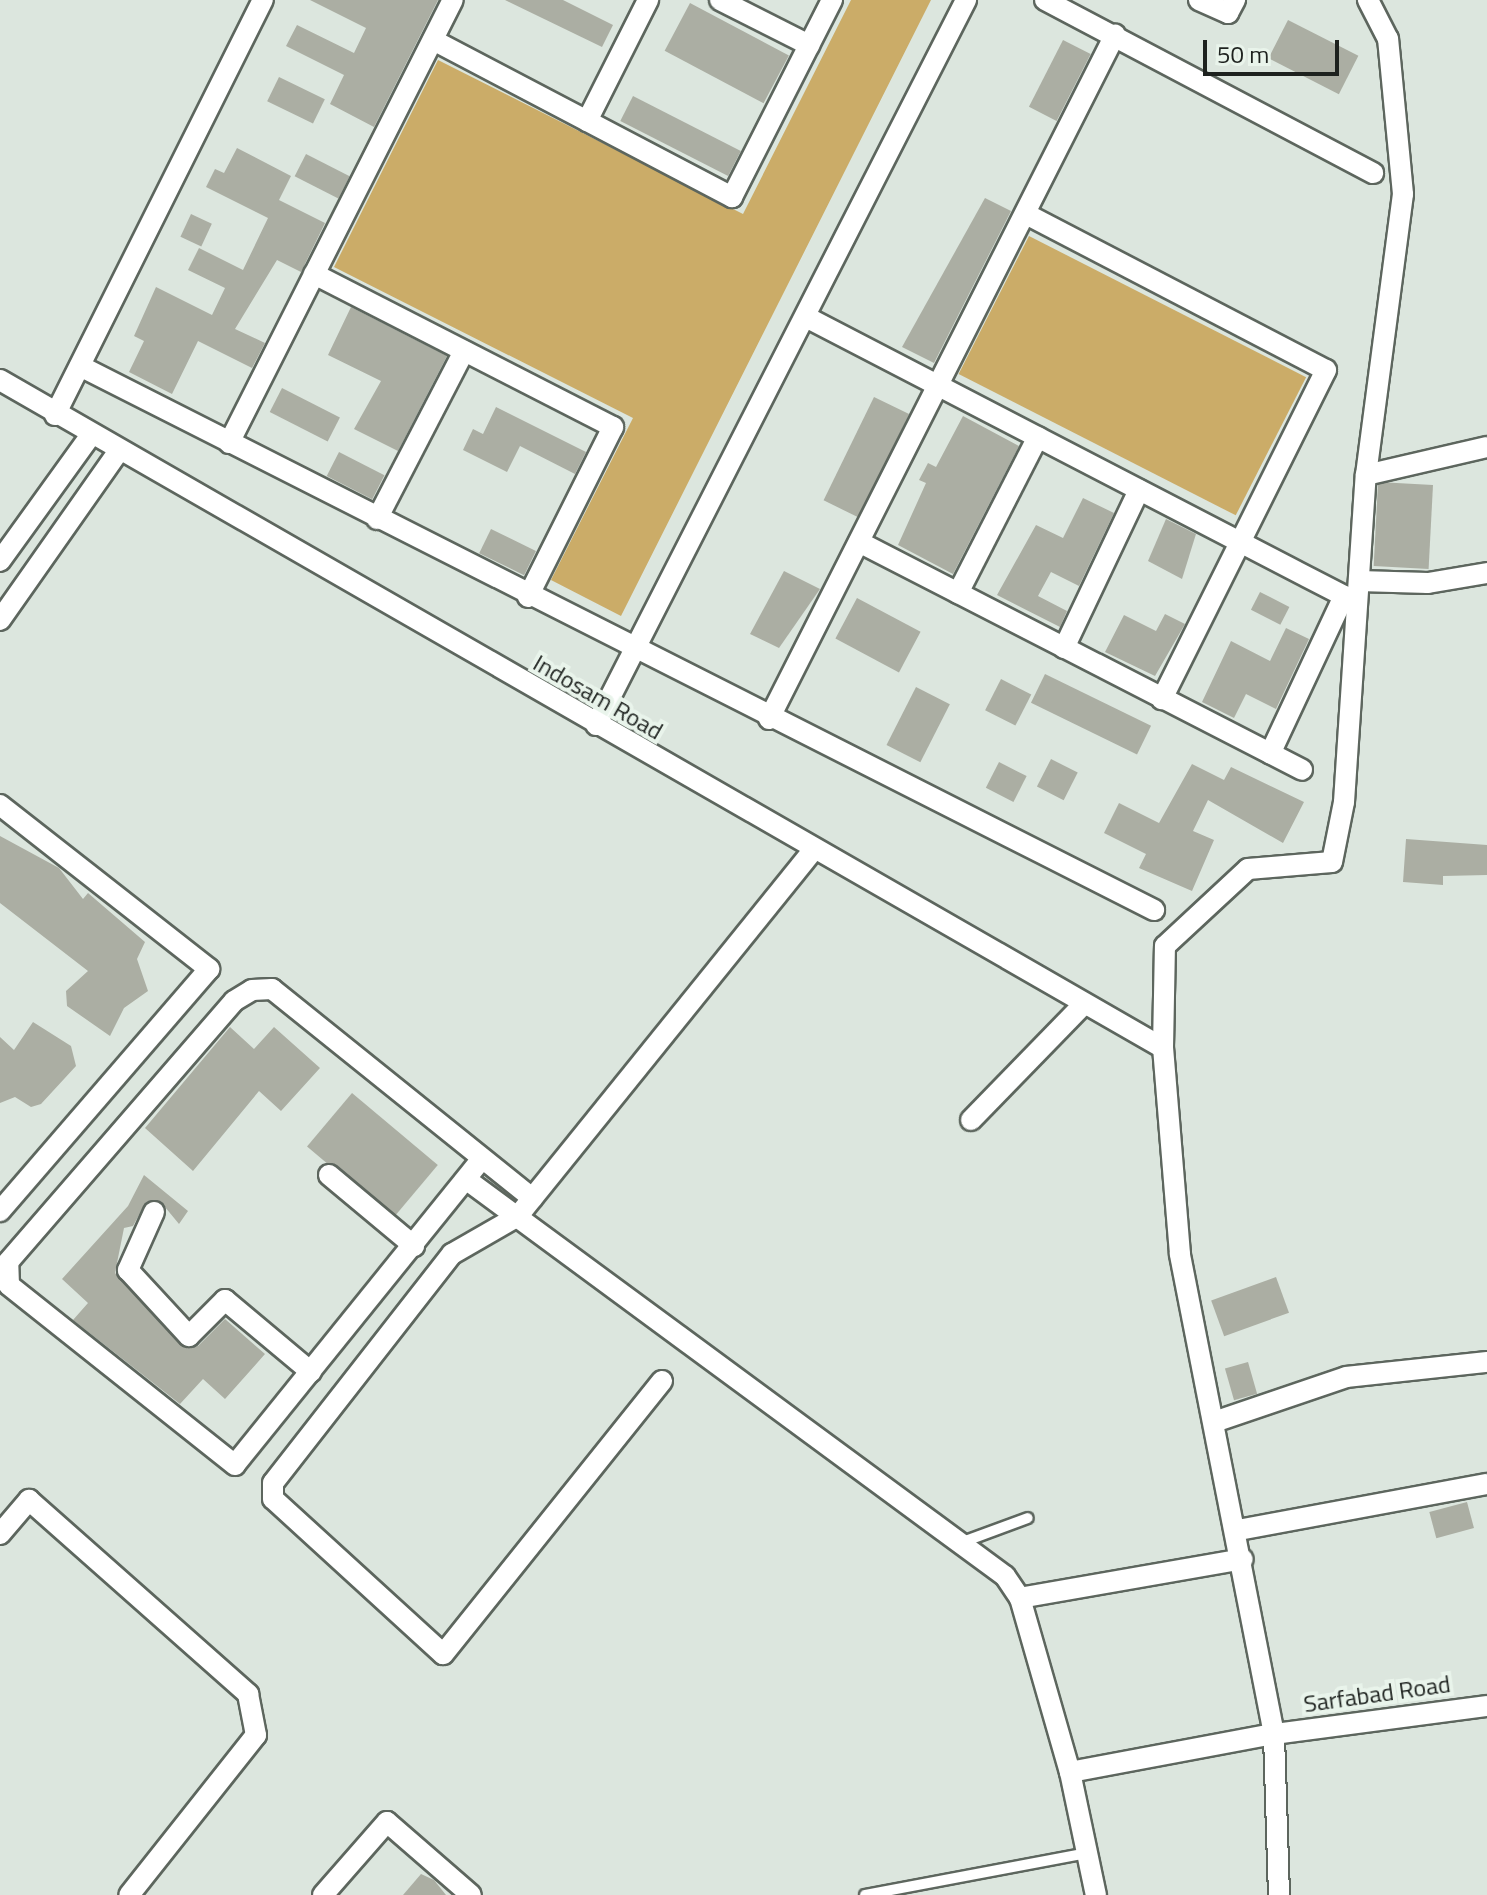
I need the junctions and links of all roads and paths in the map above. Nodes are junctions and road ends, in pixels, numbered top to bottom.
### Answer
1 (263, 0) edge
2 (453, 0) edge
3 (648, 0) edge
4 (720, 0) edge
5 (832, 0) edge
6 (966, 0) edge
7 (1045, 0) edge
8 (1199, 0) edge
9 (1235, 0) edge
10 (1368, 0) edge
11 (1115, 35) junction
12 (433, 40) junction
13 (809, 45) junction
14 (587, 121) junction
15 (1373, 173) dead end
16 (1026, 214) junction
17 (314, 274) junction
18 (806, 317) junction
19 (464, 351) junction
20 (80, 366) junction
21 (3, 385) edge
22 (939, 386) junction
23 (55, 415) junction
24 (90, 436) junction
25 (1038, 437) junction
26 (229, 443) junction
27 (1487, 447) edge
28 (118, 452) junction
29 (1366, 475) junction
30 (1139, 490) junction
31 (377, 519) junction
32 (859, 542) junction
33 (1240, 542) junction
34 (0, 561) edge
35 (1487, 573) edge
36 (1359, 581) junction
37 (958, 593) junction
38 (528, 597) junction
39 (0, 620) edge
40 (1064, 648) junction
41 (636, 653) junction
42 (1162, 699) junction
43 (769, 719) junction
44 (596, 725) junction
45 (1270, 754) junction
46 (1302, 770) dead end
47 (0, 805) edge
48 (813, 850) junction
49 (1154, 910) dead end
50 (1084, 1004) junction
51 (1163, 1048) junction
52 (971, 1120) dead end
53 (480, 1161) junction
54 (329, 1175) dead end
55 (467, 1180) junction
56 (532, 1198) junction
57 (0, 1211) edge
58 (154, 1212) dead end
59 (518, 1216) junction
60 (414, 1246) junction
61 (1487, 1362) edge
62 (311, 1372) junction
63 (662, 1381) dead end
64 (1217, 1421) junction
65 (1487, 1484) edge
66 (1028, 1518) dead end
67 (1238, 1530) junction
68 (0, 1534) edge
69 (960, 1543) junction
70 (1243, 1559) junction
71 (1020, 1598) junction
72 (1487, 1706) edge
73 (1274, 1734) junction
74 (1070, 1772) junction
75 (1087, 1853) junction
76 (129, 1895) edge
77 (323, 1895) edge
78 (471, 1895) edge
79 (865, 1895) edge
80 (1096, 1895) edge
81 (1279, 1895) edge

1 - 20 street
2 - 12 street
3 - 14 street
4 - 13 street
5 - 13 street
6 - 18 street
7 - 11 street
8 - 9 street
10 - 29 street
11 - 15 street
11 - 16 street
12 - 14 street
12 - 17 street
13 - 14 street
16 - 22 street
16 - 33 street
17 - 19 street
17 - 26 street
18 - 22 street
18 - 41 street
19 - 31 street
19 - 38 street
20 - 23 street
20 - 26 street
21 - 23 street, Indosam Road
22 - 25 street
22 - 32 street
23 - 24 street, Indosam Road
24 - 28 street, Indosam Road
24 - 34 street
25 - 30 street
25 - 37 street
26 - 31 street
27 - 29 street
28 - 39 street
28 - 44 street, Indosam Road
29 - 36 street
30 - 33 street
30 - 40 street
31 - 38 street
32 - 37 street
32 - 43 street
33 - 42 street
33 - 45 street
35 - 36 street
36 - 51 street
37 - 40 street
38 - 41 street
40 - 42 street
41 - 43 street
41 - 44 street
42 - 45 street
43 - 49 street
44 - 48 street, Indosam Road
45 - 46 street
47 - 57 street
48 - 50 street, Indosam Road
48 - 56 street
50 - 51 street, Indosam Road
50 - 52 street
51 - 64 street
53 - 55 street
53 - 56 street
53 - 62 street
54 - 60 street
55 - 59 street
55 - 60 street
56 - 59 street
58 - 62 street
59 - 63 street
59 - 69 street
60 - 62 street
61 - 64 street
64 - 67 street
65 - 67 street
66 - 69 lane
67 - 70 street
68 - 76 street
69 - 71 street
70 - 71 street
70 - 73 street
71 - 74 street
72 - 73 street, Sarfabad Road
73 - 74 street, Sarfabad Road
73 - 81 street
74 - 75 street
75 - 79 lane
75 - 80 street
77 - 78 street

